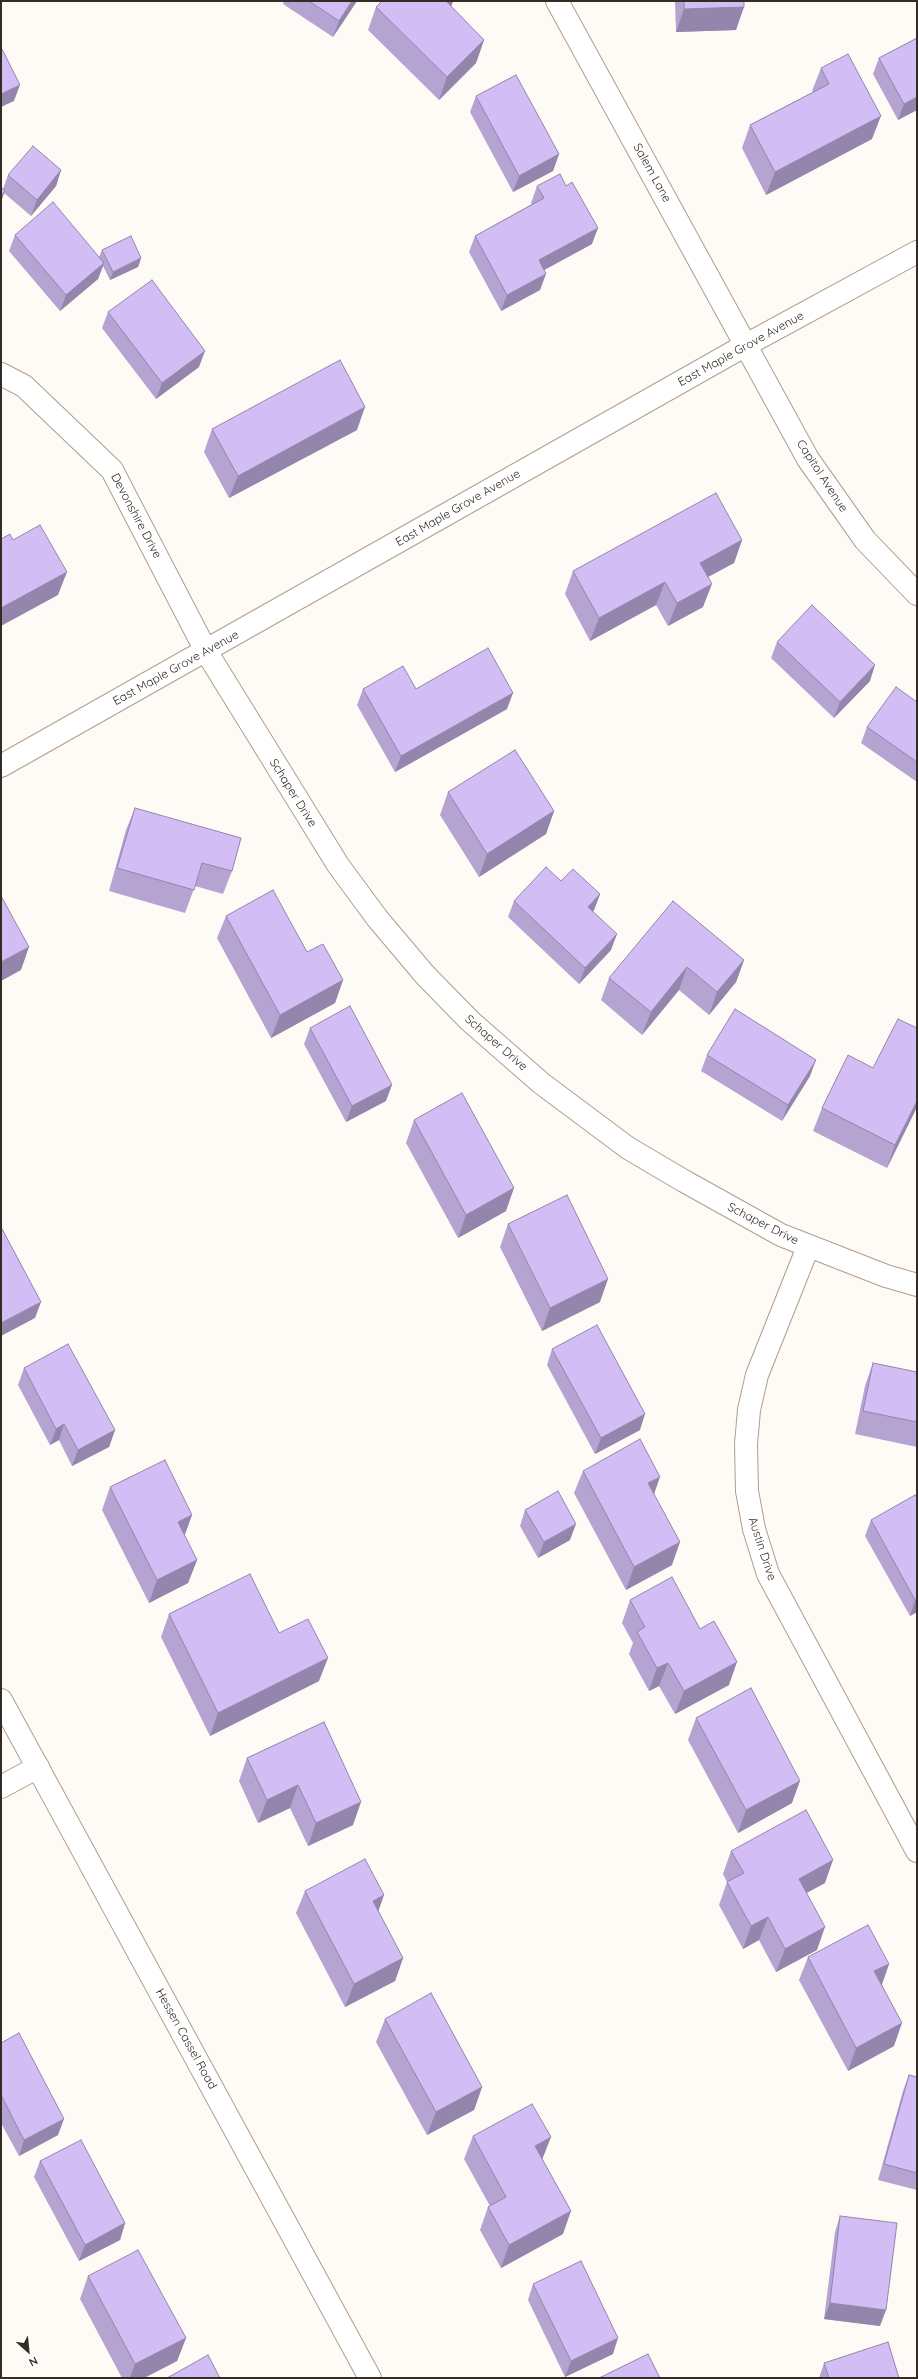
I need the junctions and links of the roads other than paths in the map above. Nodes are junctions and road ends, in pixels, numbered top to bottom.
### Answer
1 (557, 1) edge
2 (917, 252) edge
3 (746, 345) junction
4 (1, 374) edge
5 (917, 594) edge
6 (206, 651) junction
7 (1, 766) edge
8 (808, 1247) junction
9 (917, 1286) edge
10 (1, 1700) edge
11 (38, 1767) junction
12 (1, 1787) edge
13 (917, 1851) edge
14 (370, 2378) edge

1 - 3 street, Salem Lane
2 - 3 street, East Maple Grove Avenue
3 - 5 street, Capitol Avenue
3 - 6 street, East Maple Grove Avenue
4 - 6 street, Devonshire Drive
6 - 7 street, East Maple Grove Avenue
6 - 8 street, Schaper Drive
8 - 9 street, Schaper Drive
8 - 13 street, Austin Drive
10 - 11 street, Hessen Cassel Road
11 - 12 street
11 - 14 street, Hessen Cassel Road

